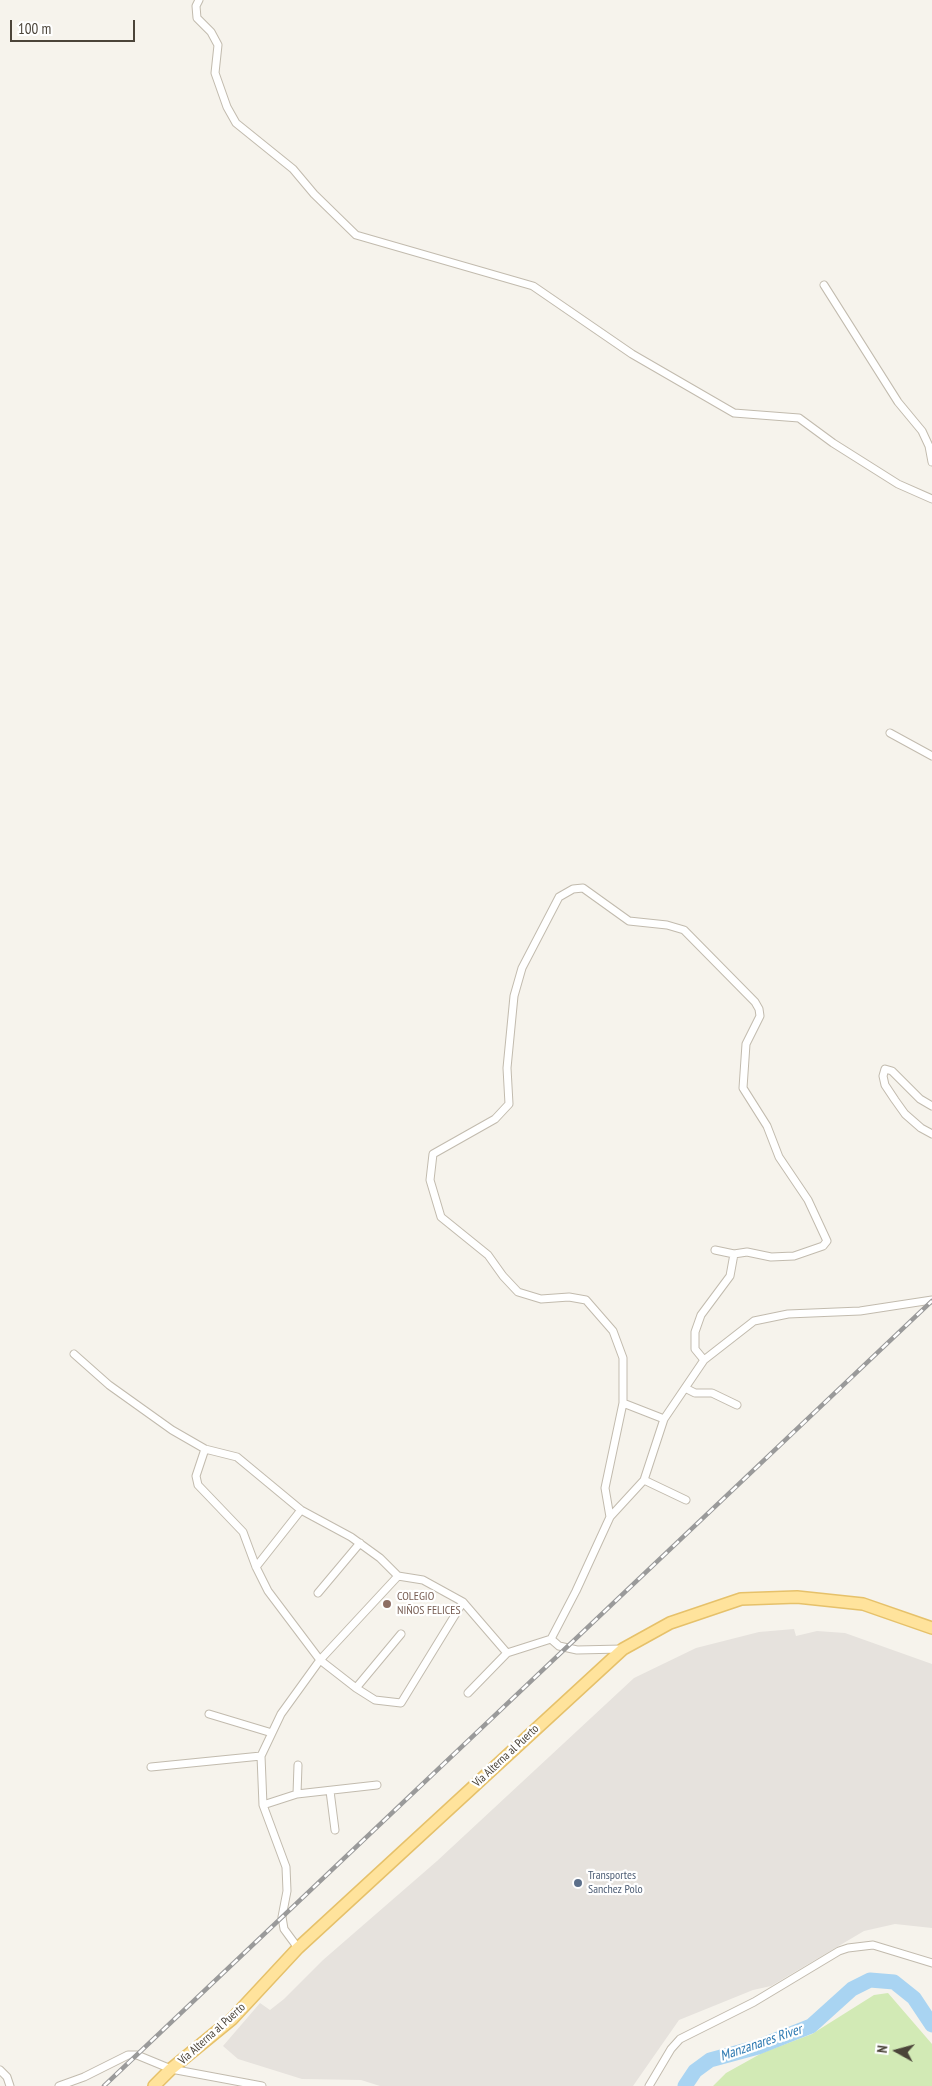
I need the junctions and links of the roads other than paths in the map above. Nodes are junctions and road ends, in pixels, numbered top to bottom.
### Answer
1 (199, 0) edge
2 (824, 285) dead end
3 (932, 462) edge
4 (932, 499) edge
5 (890, 733) dead end
6 (932, 756) edge
7 (932, 1106) edge
8 (932, 1134) edge
9 (715, 1250) dead end
10 (734, 1254) junction
11 (932, 1300) edge
12 (74, 1354) dead end
13 (704, 1360) junction
14 (685, 1388) junction
15 (623, 1403) junction
16 (738, 1405) dead end
17 (664, 1419) junction
18 (205, 1449) junction
19 (644, 1480) junction
20 (686, 1500) dead end
21 (301, 1510) junction
22 (610, 1517) junction
23 (360, 1544) junction
24 (256, 1568) junction
25 (398, 1576) junction
26 (318, 1593) dead end
27 (463, 1602) junction
28 (932, 1628) edge
29 (402, 1634) dead end
30 (551, 1639) junction
31 (623, 1649) junction
32 (507, 1653) junction
33 (320, 1660) junction
34 (356, 1688) junction
35 (468, 1693) dead end
36 (209, 1714) dead end
37 (272, 1733) junction
38 (261, 1756) junction
39 (298, 1765) dead end
40 (151, 1767) dead end
41 (377, 1785) dead end
42 (330, 1792) junction
43 (296, 1794) junction
44 (263, 1805) junction
45 (335, 1830) dead end
46 (298, 1948) junction
47 (932, 1963) edge
48 (171, 2069) junction
49 (0, 2070) edge
50 (10, 2086) edge
51 (58, 2086) edge
52 (154, 2086) edge
53 (262, 2086) edge
54 (649, 2086) edge

1 - 4 street
2 - 3 street
5 - 6 street
7 - 8 street
9 - 10 street
10 - 13 street
10 - 15 street
11 - 13 street
12 - 18 street
13 - 14 street
14 - 16 street
14 - 17 street
15 - 17 street
15 - 22 street
17 - 19 street
18 - 21 street
18 - 24 street
19 - 20 street
19 - 22 street
21 - 23 street
21 - 24 street
22 - 30 street
23 - 25 street
23 - 26 street
24 - 33 street
25 - 27 street
25 - 33 street
27 - 32 street
27 - 34 street
28 - 31 main road, Vía Alterna al Puerto
29 - 34 street
30 - 31 street
30 - 32 street
31 - 46 main road, Vía Alterna al Puerto
32 - 35 street
33 - 34 street
33 - 37 street
36 - 37 street
37 - 38 street
38 - 40 street
38 - 44 street
39 - 43 street
41 - 42 street
42 - 43 street
42 - 45 street
43 - 44 street
44 - 46 street
46 - 48 main road, Vía Alterna al Puerto
47 - 54 street
48 - 51 street
48 - 52 main road, Vía Alterna al Puerto
48 - 53 street
49 - 50 street

